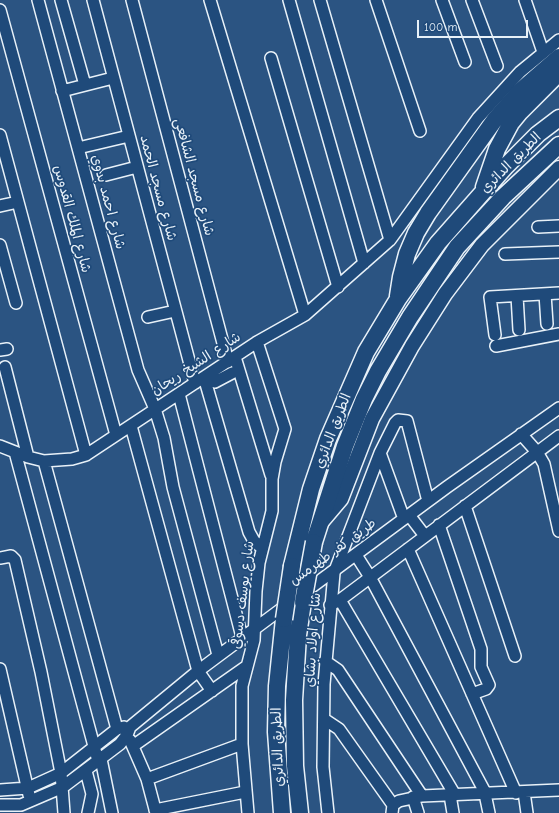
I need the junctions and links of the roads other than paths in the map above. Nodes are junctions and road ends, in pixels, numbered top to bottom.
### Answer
1 (38, 0) edge
2 (61, 0) edge
3 (93, 0) edge
4 (132, 0) edge
5 (210, 0) edge
6 (289, 0) edge
7 (320, 0) edge
8 (376, 0) edge
9 (442, 0) edge
10 (472, 0) edge
11 (525, 0) edge
12 (0, 10) edge
13 (559, 40) edge
14 (543, 52) junction
15 (559, 57) edge
16 (271, 58) dead end
17 (465, 62) dead end
18 (496, 66) dead end
19 (559, 73) edge
20 (113, 78) junction
21 (86, 85) junction
22 (62, 91) junction
23 (559, 118) edge
24 (420, 131) dead end
25 (0, 135) edge
26 (129, 136) junction
27 (559, 145) edge
28 (78, 148) junction
29 (137, 167) junction
30 (559, 168) edge
31 (106, 175) dead end
32 (483, 189) junction
33 (18, 202) junction
34 (0, 206) edge
35 (559, 226) edge
36 (538, 227) dead end
37 (390, 240) junction
38 (0, 245) edge
39 (559, 252) edge
40 (505, 254) dead end
41 (364, 263) junction
42 (338, 287) junction
43 (559, 293) edge
44 (545, 294) junction
45 (516, 296) junction
46 (398, 299) junction
47 (16, 302) dead end
48 (175, 310) junction
49 (305, 315) junction
50 (148, 317) dead end
51 (547, 324) dead end
52 (519, 330) dead end
53 (559, 334) edge
54 (257, 342) junction
55 (5, 367) dead end
56 (229, 367) junction
57 (199, 380) junction
58 (215, 382) dead end
59 (179, 394) junction
60 (559, 408) edge
61 (155, 409) junction
62 (131, 426) junction
63 (521, 434) junction
64 (116, 435) junction
65 (559, 436) edge
66 (0, 446) edge
67 (15, 452) junction
68 (537, 452) junction
69 (380, 453) junction
70 (86, 455) junction
71 (28, 457) junction
72 (44, 461) junction
73 (272, 479) junction
74 (428, 500) junction
75 (466, 506) junction
76 (406, 517) junction
77 (439, 525) junction
78 (319, 526) junction
79 (559, 531) edge
80 (425, 536) junction
81 (262, 548) junction
82 (408, 549) junction
83 (356, 555) junction
84 (0, 558) edge
85 (334, 573) junction
86 (370, 577) junction
87 (335, 602) junction
88 (255, 627) junction
89 (242, 636) junction
90 (218, 655) junction
91 (514, 656) dead end
92 (325, 661) junction
93 (247, 666) junction
94 (0, 669) edge
95 (198, 671) junction
96 (1, 681) edge
97 (212, 691) junction
98 (472, 694) junction
99 (324, 719) junction
100 (124, 730) junction
101 (242, 744) junction
102 (133, 746) junction
103 (95, 747) junction
104 (100, 760) junction
105 (86, 771) junction
106 (61, 773) junction
107 (147, 779) junction
108 (63, 787) junction
109 (28, 788) junction
110 (0, 790) edge
111 (559, 790) edge
112 (245, 792) junction
113 (520, 792) junction
114 (486, 794) junction
115 (452, 795) junction
116 (417, 797) junction
117 (0, 805) edge
118 (24, 807) edge
119 (299, 807) edge
120 (281, 808) edge
121 (393, 809) edge
122 (156, 812) edge
123 (64, 813) edge
124 (88, 813) edge
125 (112, 813) edge
126 (248, 813) edge
127 (328, 813) edge
128 (418, 813) edge
129 (454, 813) edge
130 (489, 813) edge
131 (527, 813) edge

1 - 22 street, شارع احمد بدوي
2 - 21 street
3 - 20 street, شارع مسجد الحمد
4 - 56 street, شارع مسجد الشافعى
5 - 49 street
6 - 41 street
7 - 37 street
8 - 24 street
9 - 17 street
10 - 18 street
11 - 14 street
12 - 64 street, شارع الملك القدوس
13 - 14 street
14 - 37 street
15 - 46 highway
16 - 42 street
19 - 32 highway
20 - 21 street
20 - 26 street, شارع مسجد الحمد
21 - 22 street
22 - 28 street, شارع احمد بدوي
23 - 32 highway, الطريق الدائري
25 - 33 street
26 - 28 street
26 - 29 street, شارع مسجد الحمد
27 - 78 highway, الطريق الدائري
28 - 61 street, شارع احمد بدوي
29 - 31 street
29 - 48 street, شارع مسجد الحمد
30 - 78 main road
32 - 46 highway, الطريق الدائري
33 - 34 street
33 - 70 street
35 - 36 street
37 - 41 street, شارع الشيخ ريحان
38 - 47 street
39 - 40 street
41 - 42 street, شارع الشيخ ريحان
42 - 49 street, شارع الشيخ ريحان
43 - 44 street
44 - 45 street
44 - 51 street
45 - 52 street
45 - 53 street
46 - 120 highway, الطريق الدائري, bridge
48 - 50 street
48 - 57 street, شارع مسجد الحمد
49 - 54 street, شارع الشيخ ريحان
54 - 56 street, شارع الشيخ ريحان
54 - 73 street, شارع يوسف دسوقي
55 - 71 street
56 - 57 street, شارع الشيخ ريحان
56 - 58 street
56 - 73 street, شارع مسجد الشافعى
57 - 59 street, شارع الشيخ ريحان
57 - 81 street, شارع مسجد الحمد
59 - 61 street, شارع الشيخ ريحان
59 - 89 street
60 - 63 street, طريق كفر طهرمس
61 - 62 street, شارع الشيخ ريحان
61 - 90 street, شارع احمد بدوي
62 - 64 street, شارع الشيخ ريحان
62 - 95 street
63 - 68 street
63 - 74 street, طريق كفر طهرمس
64 - 70 street, شارع الشيخ ريحان
65 - 68 street
66 - 67 street, شارع الشيخ ريحان
67 - 71 street, شارع الشيخ ريحان
67 - 103 street
68 - 75 street
68 - 79 street
69 - 74 street, شارع اولاد بشاي
69 - 76 street
69 - 85 street, شارع اولاد بشاي
70 - 72 street, شارع الشيخ ريحان
71 - 72 street, شارع الشيخ ريحان
72 - 100 street
73 - 81 street, شارع يوسف دسوقي
74 - 76 street, طريق كفر طهرمس
75 - 77 street
75 - 91 street
76 - 80 street
76 - 83 street, طريق كفر طهرمس
77 - 80 street
77 - 98 street
78 - 119 highway, الطريق الدائري, bridge
80 - 82 street
81 - 88 street, شارع يوسف دسوقي
82 - 86 street
82 - 98 street
83 - 85 street, طريق كفر طهرمس
83 - 86 street
84 - 106 street
85 - 87 street, شارع اولاد بشاي
85 - 88 street, طريق كفر طهرمس
86 - 87 street
86 - 114 street
87 - 92 street, شارع اولاد بشاي
87 - 115 street
88 - 89 street, طريق كفر طهرمس
88 - 93 street, شارع يوسف دسوقي
89 - 90 street, طريق كفر طهرمس
90 - 95 street, طريق كفر طهرمس
92 - 99 street, شارع اولاد بشاي
92 - 116 street
93 - 97 street
93 - 101 street, شارع يوسف دسوقي
94 - 96 street
95 - 97 street
95 - 100 street, طريق كفر طهرمس
96 - 109 street
97 - 102 street
98 - 113 street
99 - 121 street
99 - 127 street, شارع اولاد بشاي
100 - 102 street
100 - 103 street, طريق كفر طهرمس
100 - 104 street, طريق كفر طهرمس
101 - 107 street
101 - 112 street, شارع يوسف دسوقي
102 - 107 street
103 - 104 street
103 - 106 street, طريق كفر طهرمس
104 - 105 street, طريق كفر طهرمس
104 - 125 street
105 - 108 street, طريق كفر طهرمس
105 - 124 street
106 - 108 street
106 - 109 street, طريق كفر طهرمس
107 - 122 street
108 - 118 street, طريق كفر طهرمس
108 - 123 street
109 - 110 street, طريق كفر طهرمس
109 - 118 street
111 - 113 street
112 - 122 street
112 - 126 street, شارع يوسف دسوقي
113 - 114 street
113 - 131 street
114 - 115 street
114 - 130 street
115 - 116 street
115 - 129 street
116 - 121 street
116 - 128 street
117 - 118 street, طريق كفر طهرمس

